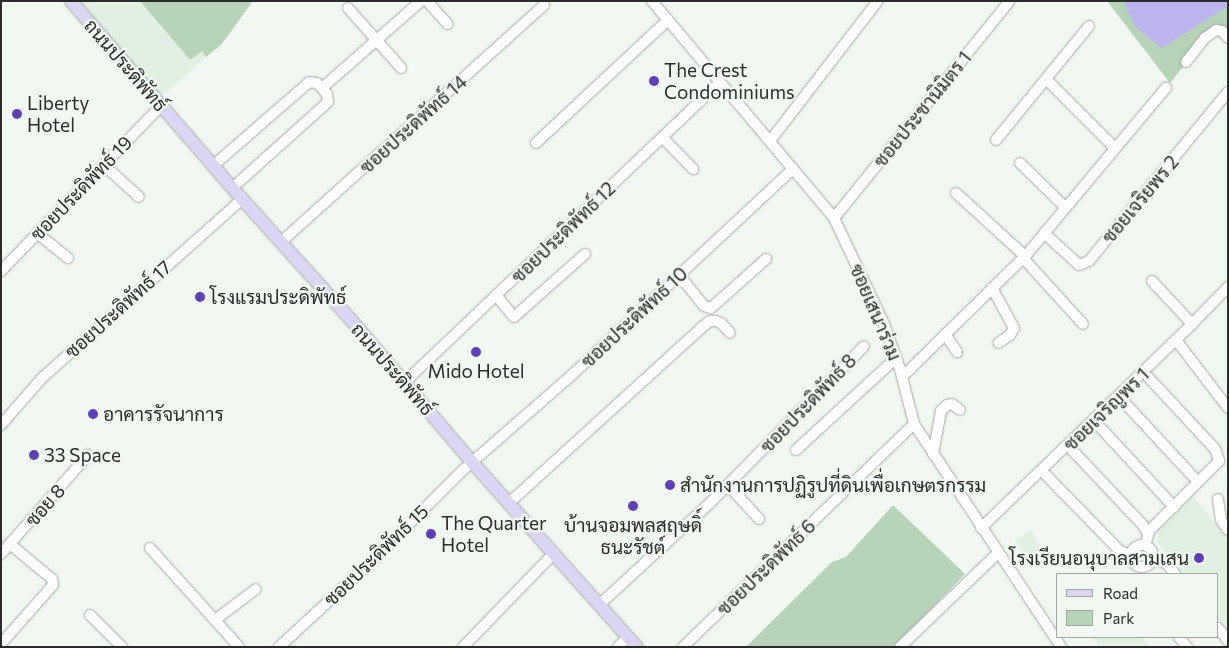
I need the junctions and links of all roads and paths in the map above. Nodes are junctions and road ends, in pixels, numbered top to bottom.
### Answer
1 (71, 1) edge
2 (420, 1) edge
3 (427, 1) edge
4 (652, 1) edge
5 (878, 1) edge
6 (1010, 1) edge
7 (544, 5) dead end
8 (348, 8) dead end
9 (668, 20) junction
10 (448, 24) dead end
11 (1089, 26) dead end
12 (1228, 38) edge
13 (377, 40) junction
14 (1186, 62) dead end
15 (401, 68) dead end
16 (1046, 80) junction
17 (720, 82) junction
18 (322, 88) junction
19 (1166, 88) dead end
20 (1228, 92) edge
21 (161, 106) junction
22 (662, 138) junction
23 (996, 140) dead end
24 (770, 141) junction
25 (536, 143) dead end
26 (1116, 148) junction
27 (1020, 163) dead end
28 (104, 165) junction
29 (214, 165) junction
30 (693, 169) dead end
31 (793, 169) junction
32 (232, 188) junction
33 (956, 193) dead end
34 (139, 197) dead end
35 (242, 199) junction
36 (1066, 208) junction
37 (834, 218) junction
38 (1044, 233) junction
39 (37, 234) junction
40 (281, 242) junction
41 (585, 254) dead end
42 (1024, 257) junction
43 (68, 258) dead end
44 (766, 259) dead end
45 (1, 271) edge
46 (678, 276) junction
47 (1152, 281) dead end
48 (1228, 287) edge
49 (992, 288) junction
50 (496, 296) junction
51 (1083, 324) dead end
52 (1192, 324) junction
53 (730, 334) dead end
54 (945, 334) junction
55 (1176, 340) junction
56 (998, 343) dead end
57 (864, 346) dead end
58 (957, 352) dead end
59 (896, 358) junction
60 (902, 377) junction
61 (1148, 377) dead end
62 (405, 382) junction
63 (1123, 401) dead end
64 (1228, 408) edge
65 (960, 410) dead end
66 (914, 424) junction
67 (1, 425) edge
68 (1098, 425) dead end
69 (796, 450) dead end
70 (1072, 450) dead end
71 (933, 454) junction
72 (88, 455) dead end
73 (472, 462) junction
74 (1046, 475) dead end
75 (1198, 482) junction
76 (728, 485) junction
77 (1218, 499) dead end
78 (509, 503) junction
79 (1174, 507) junction
80 (759, 519) dead end
81 (982, 528) junction
82 (1227, 529) edge
83 (1148, 534) junction
84 (10, 544) junction
85 (1145, 545) junction
86 (150, 548) dead end
87 (554, 553) junction
88 (998, 553) junction
89 (1, 554) edge
90 (1131, 556) junction
91 (1154, 557) junction
92 (1139, 571) edge
93 (1175, 573) edge
94 (256, 589) dead end
95 (599, 605) junction
96 (90, 615) dead end
97 (215, 620) junction
98 (1219, 629) edge
99 (1228, 641) edge
100 (632, 642) edge
101 (1, 644) edge
102 (122, 647) edge
103 (240, 647) edge
104 (279, 647) edge
105 (463, 647) edge
106 (618, 647) edge
107 (683, 647) edge
108 (900, 647) edge
109 (1061, 647) edge

1 - 21 main road, ถนนประดิพัทธ์
2 - 13 street
3 - 10 street
4 - 9 street, ซอยเสนาร่วม
5 - 24 street
6 - 37 street, ซอยประชานิมิตร 1
7 - 40 street, ซอยประดิพัทธ์ 14
8 - 13 street
9 - 17 street, ซอยเสนาร่วม
9 - 25 street
11 - 16 street
12 - 14 street
13 - 15 street
13 - 18 street
16 - 23 street
16 - 26 street
17 - 22 street, ซอยประดิพัทธ์ 12
17 - 24 street, ซอยเสนาร่วม
18 - 29 street
18 - 32 street
19 - 26 street
20 - 38 street, ซอยเจริยพร 2
21 - 28 street, ซอยประดิพัทธ์ 19
21 - 29 main road, ถนนประดิพัทธ์
22 - 30 street
22 - 50 street, ซอยประดิพัทธ์ 12
24 - 31 street, ซอยเสนาร่วม
26 - 36 street
27 - 36 street
28 - 34 street
28 - 39 street, ซอยประดิพัทธ์ 19
29 - 32 main road, ถนนประดิพัทธ์
31 - 37 street, ซอยเสนาร่วม
31 - 46 street, ซอยประดิพัทธ์ 10
32 - 35 main road, ถนนประดิพัทธ์
33 - 42 street
35 - 40 main road, ถนนประดิพัทธ์
35 - 67 street, ซอยประดิพัทธ์ 17
36 - 38 street
37 - 59 street, ซอยเสนาร่วม
38 - 42 street
39 - 43 street
39 - 45 street, ซอยประดิพัทธ์ 19
40 - 62 main road, ถนนประดิพัทธ์
41 - 50 street
42 - 49 street
42 - 51 street
44 - 46 street
46 - 73 street, ซอยประดิพัทธ์ 10
47 - 52 street
48 - 52 street, ซอยเจริญพร 1
49 - 54 street
49 - 56 street
50 - 62 street, ซอยประดิพัทธ์ 12
52 - 55 street, ซอยเจริญพร 1
53 - 78 street
54 - 58 street
54 - 60 street
55 - 64 street
55 - 81 street, ซอยเจริญพร 1
57 - 76 street, ซอยประดิพัทธ์ 8
59 - 60 street, ซอยเสนาร่วม
59 - 69 street
60 - 66 street, ซอยเสนาร่วม
61 - 75 street
62 - 73 main road, ถนนประดิพัทธ์
63 - 75 street
65 - 71 street
66 - 71 street, ซอยเสนาร่วม
66 - 107 street, ซอยประดิพัทธ์ 6
68 - 79 street
70 - 83 street
71 - 81 street, ซอยเสนาร่วม
72 - 84 street, ซอย 8
73 - 78 main road, ถนนประดิพัทธ์
73 - 104 street, ซอยประดิพัทธ์ 15
74 - 90 street
75 - 79 street
76 - 80 street
76 - 95 street, ซอยประดิพัทธ์ 8
77 - 82 street
78 - 87 main road, ถนนประดิพัทธ์
79 - 83 street
81 - 88 street, ซอยเสนาร่วม
83 - 85 street
84 - 89 street, ซอย 8
84 - 101 street
85 - 90 street
85 - 91 street
86 - 97 street
87 - 95 main road, ถนนประดิพัทธ์
87 - 105 street
88 - 108 street
88 - 109 street, ซอยเสนาร่วม
90 - 92 street
91 - 92 street
91 - 93 street
94 - 97 street
95 - 100 main road, ถนนประดิพัทธ์
96 - 102 street
97 - 103 street
98 - 99 street
100 - 106 street

